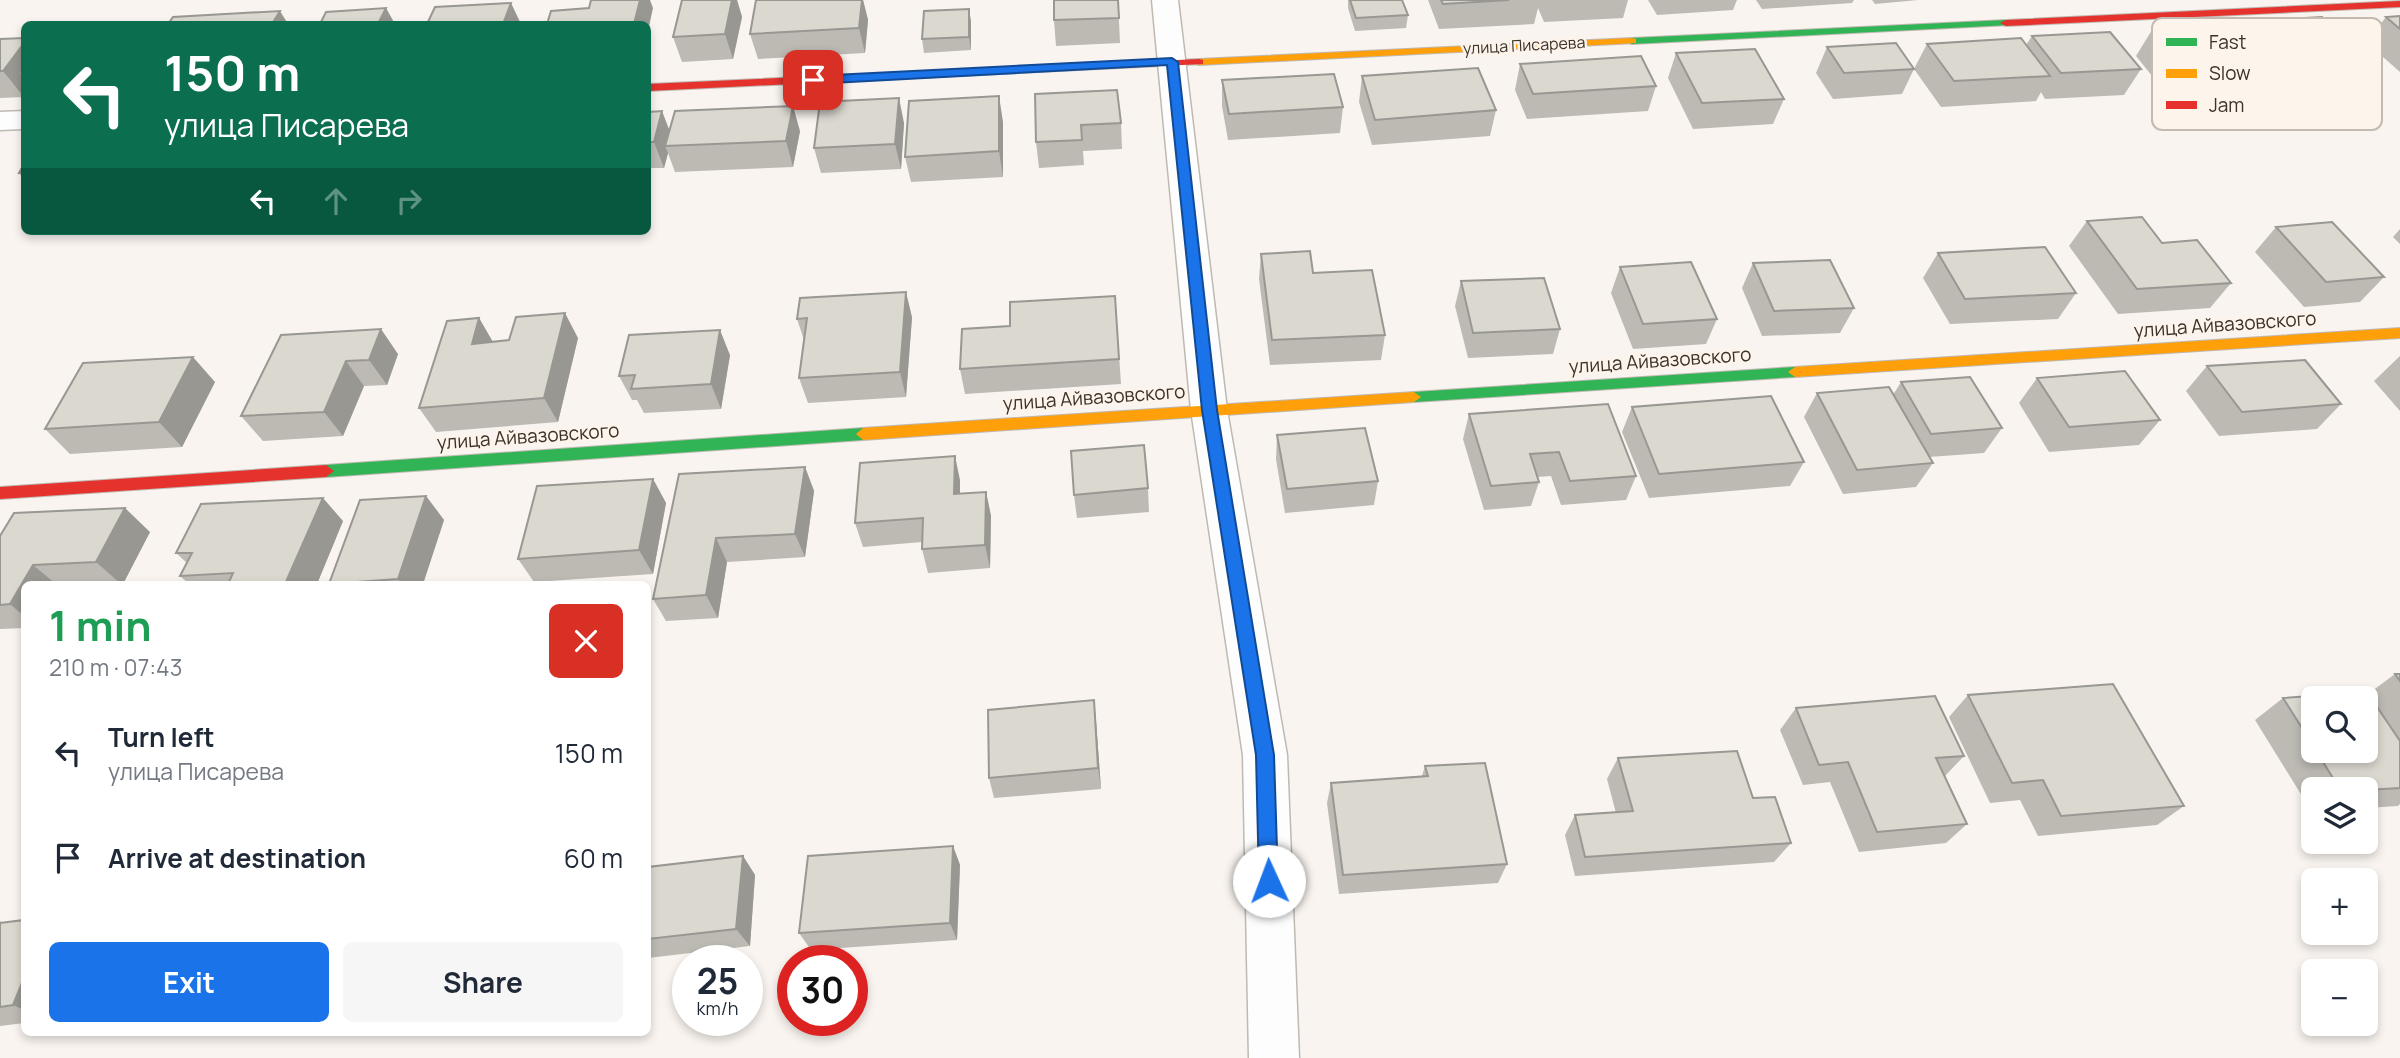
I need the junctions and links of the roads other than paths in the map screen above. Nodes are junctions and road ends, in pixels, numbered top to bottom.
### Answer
1 (1165, 0) edge
2 (2400, 4) edge
3 (1172, 62) junction
4 (651, 88) edge
5 (21, 120) edge
6 (0, 121) edge
7 (2400, 333) edge
8 (1209, 410) junction
9 (0, 493) edge
10 (1274, 1058) edge

1 - 3 street
2 - 3 street, улица Писарева
3 - 4 street, улица Писарева
3 - 8 street
5 - 6 street
7 - 8 street, улица Айвазовского
8 - 9 street, улица Айвазовского
8 - 10 street

